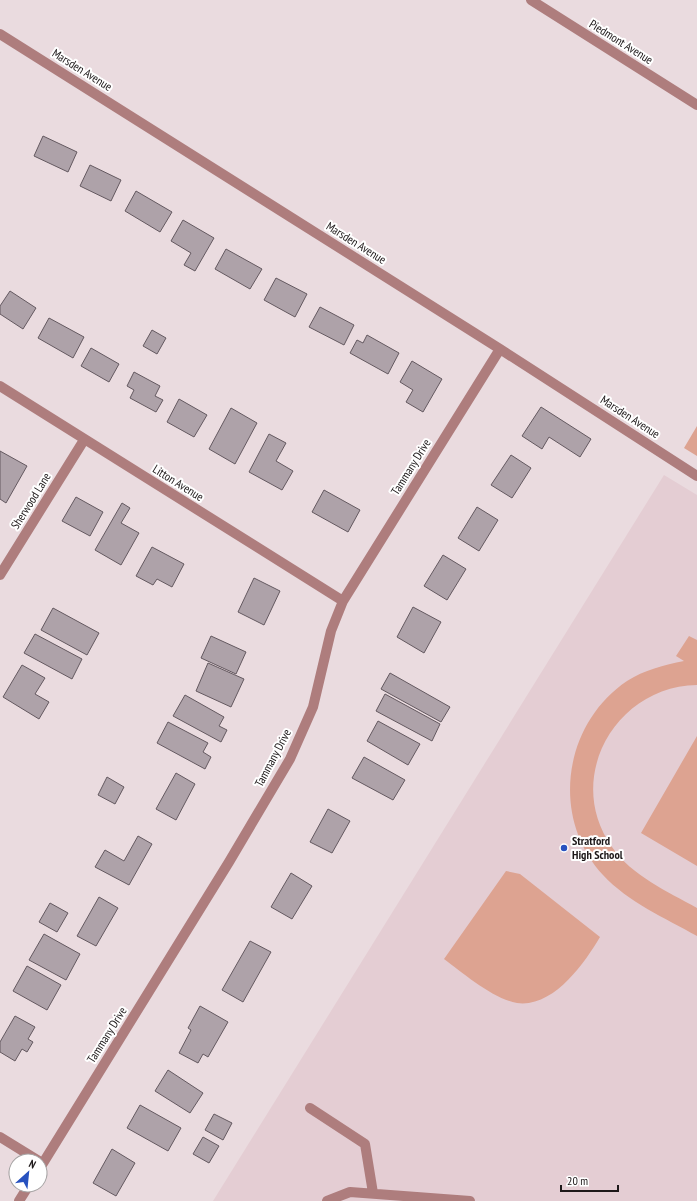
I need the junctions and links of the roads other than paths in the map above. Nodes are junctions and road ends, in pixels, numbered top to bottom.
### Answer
1 (531, 0) edge
2 (0, 34) edge
3 (697, 105) edge
4 (500, 349) junction
5 (0, 386) edge
6 (84, 440) junction
7 (697, 476) edge
8 (0, 575) edge
9 (343, 601) junction
10 (310, 1108) dead end
11 (0, 1137) edge
12 (25, 1153) edge
13 (47, 1153) edge
14 (372, 1193) junction
15 (326, 1201) edge
16 (470, 1201) edge

1 - 3 street, Piedmont Avenue
2 - 4 street, Marsden Avenue
4 - 7 street, Marsden Avenue
4 - 9 street, Tammany Drive
5 - 6 street, Litton Avenue
6 - 8 street, Sherwood Lane
6 - 9 street, Litton Avenue
9 - 13 street, Tammany Drive
10 - 14 street
11 - 12 street
14 - 15 street
14 - 16 street

